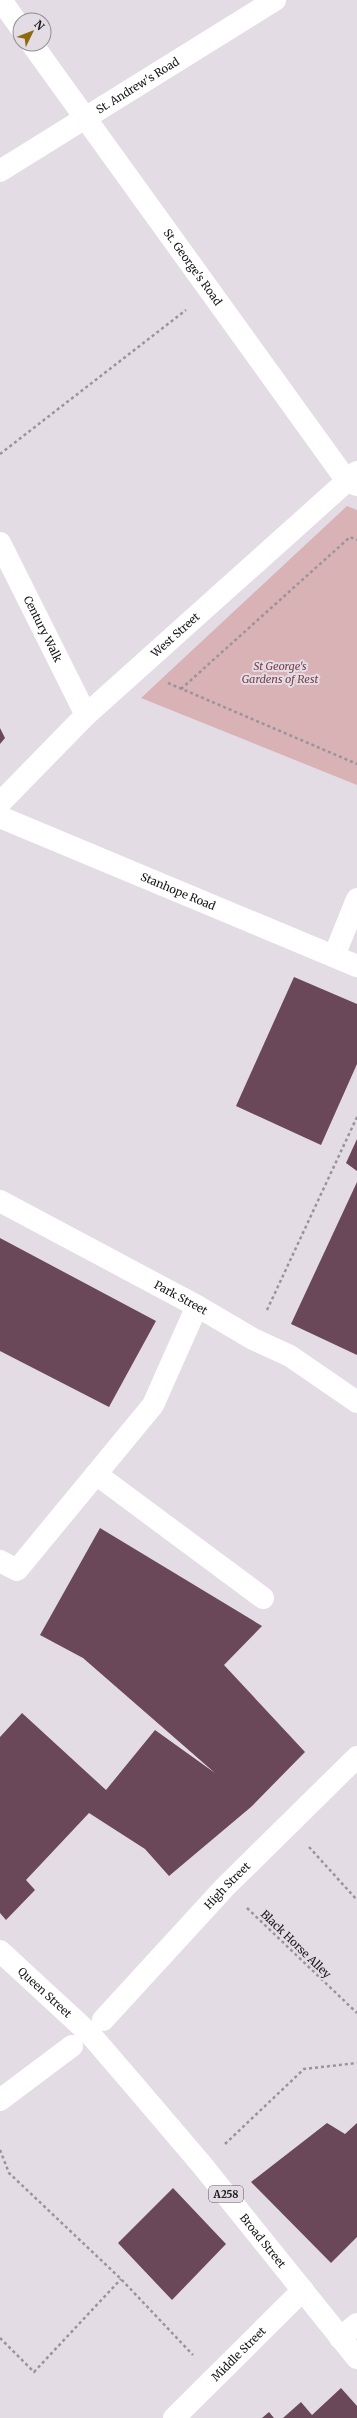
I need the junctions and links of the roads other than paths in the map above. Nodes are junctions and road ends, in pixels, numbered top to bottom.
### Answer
1 (1, 0) edge
2 (275, 0) edge
3 (12, 16) edge
4 (38, 52) edge
5 (85, 118) junction
6 (0, 171) edge
7 (354, 479) edge
8 (0, 543) edge
9 (86, 715) junction
10 (0, 803) edge
11 (0, 817) edge
12 (357, 899) edge
13 (334, 956) junction
14 (357, 966) edge
15 (0, 1201) edge
16 (197, 1306) junction
17 (357, 1402) edge
18 (96, 1474) junction
19 (0, 1561) edge
20 (263, 1598) dead end
21 (357, 1757) edge
22 (0, 1951) edge
23 (96, 2027) junction
24 (72, 2046) dead end
25 (0, 2100) edge
26 (303, 2290) junction
27 (357, 2324) edge
28 (340, 2338) junction
29 (357, 2358) edge
30 (174, 2418) edge

1 - 3 street
2 - 5 street, St. Andrew's Road
4 - 5 street, St. George's Road
5 - 6 street, St. Andrew's Road
5 - 7 street, St. George's Road
7 - 9 street, West Street
8 - 9 street, Century Walk
9 - 10 street, West Street
11 - 13 street, Stanhope Road
12 - 13 street
13 - 14 street, Stanhope Road
15 - 16 street, Park Street
16 - 17 street, Park Street
16 - 18 street
18 - 19 street
18 - 20 street
21 - 23 street, High Street
22 - 23 street, Queen Street / A258
23 - 26 street, Broad Street / A258
24 - 25 street
26 - 28 street, Broad Street / A258
26 - 30 street, Middle Street
27 - 28 street
28 - 29 street, Broad Street / A258

